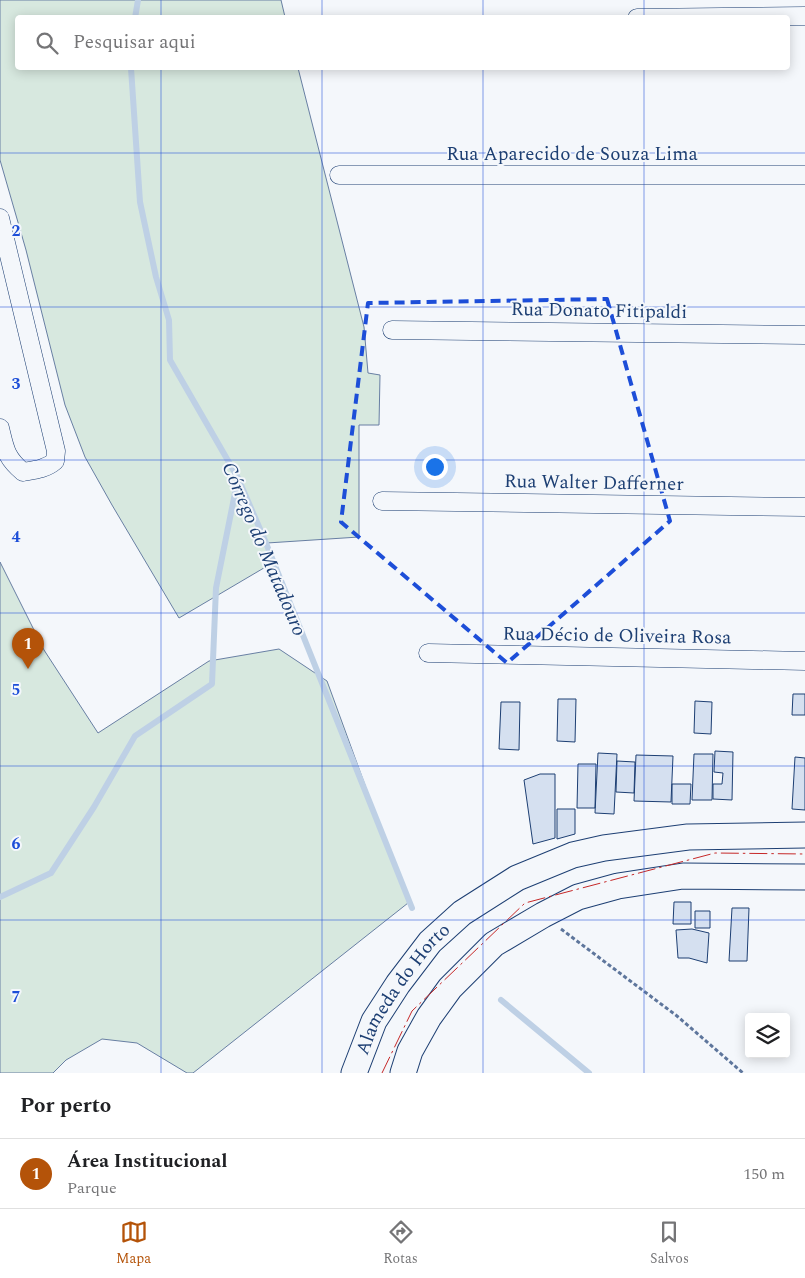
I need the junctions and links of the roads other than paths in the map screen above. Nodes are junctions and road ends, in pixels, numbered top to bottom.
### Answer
1 (790, 16) edge
2 (805, 16) edge
3 (339, 175) dead end
4 (805, 175) edge
5 (0, 218) edge
6 (392, 330) dead end
7 (805, 336) edge
8 (0, 428) edge
9 (382, 501) dead end
10 (805, 507) edge
11 (428, 653) dead end
12 (805, 661) edge
13 (805, 835) edge
14 (805, 877) edge
15 (354, 1073) edge
16 (403, 1073) edge

1 - 2 street
3 - 4 street, Rua Aparecido de Souza Lima
5 - 8 street
6 - 7 street, Rua Donato Fitipaldi
9 - 10 street, Rua Walter Dafferner
11 - 12 street, Rua Décio de Oliveira Rosa
13 - 15 main road, Alameda do Horto
14 - 16 main road, Alameda do Horto

